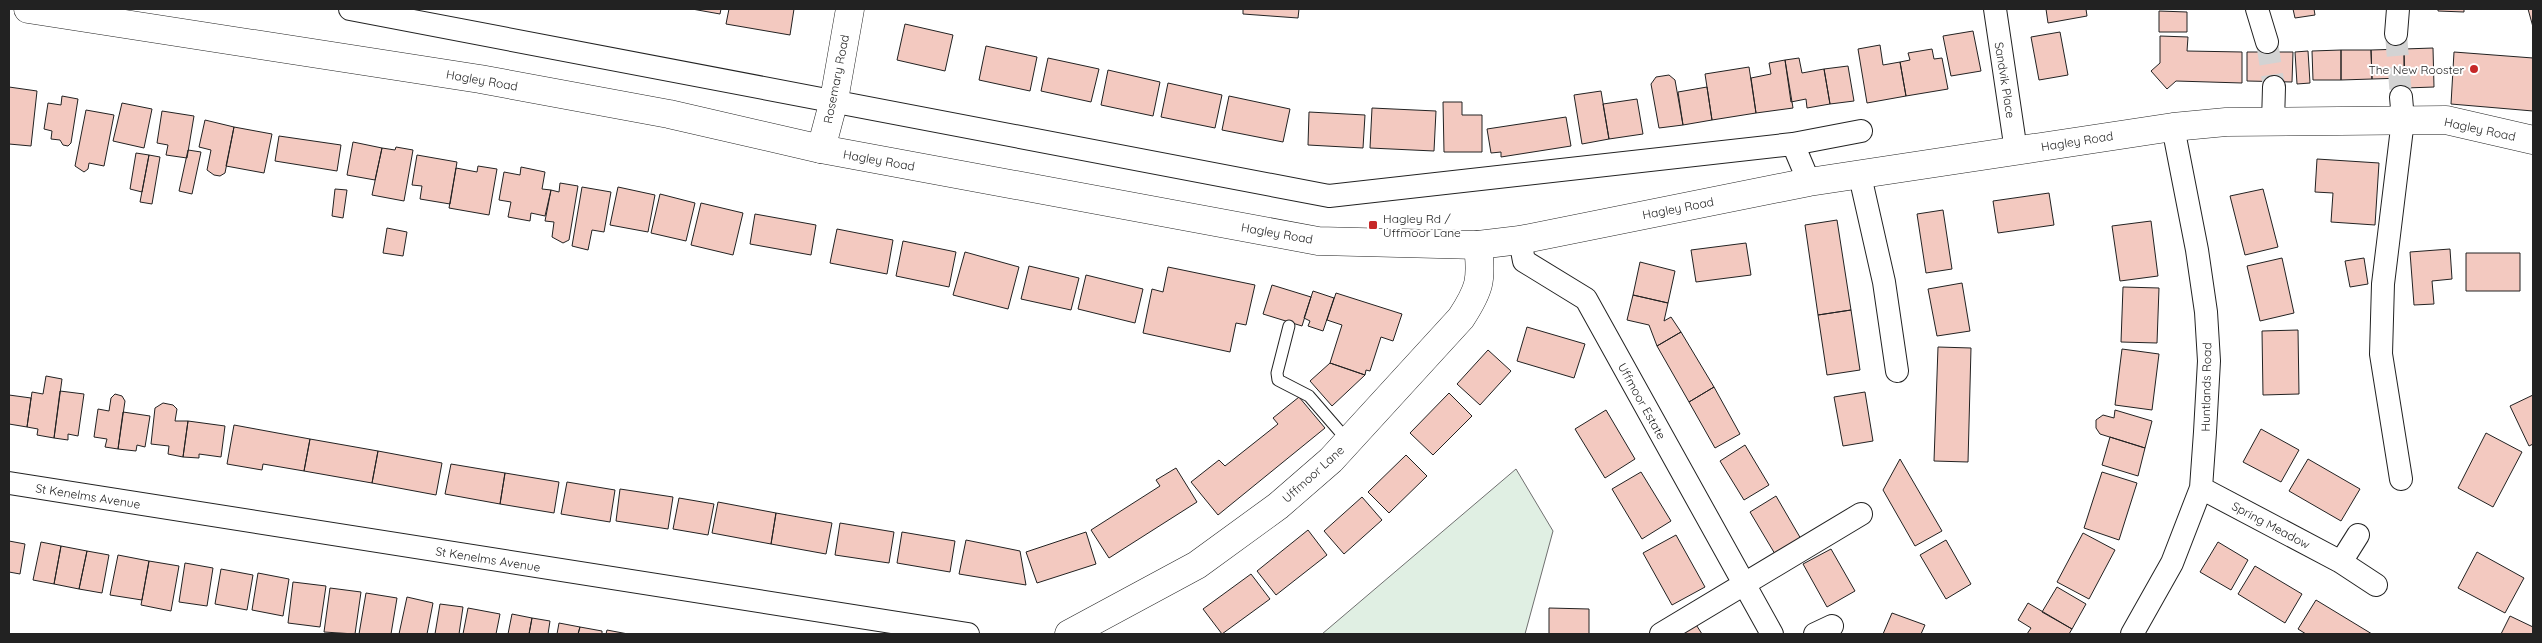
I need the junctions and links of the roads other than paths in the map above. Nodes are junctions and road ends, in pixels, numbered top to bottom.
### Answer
1 (28, 9) edge
2 (350, 9) edge
3 (850, 9) edge
4 (1995, 9) edge
5 (2256, 9) edge
6 (2398, 9) edge
7 (87, 13) edge
8 (2396, 34) tunnel mouth
9 (2267, 42) tunnel mouth
10 (2274, 88) tunnel mouth
11 (834, 100) junction
12 (2402, 108) junction
13 (2273, 122) junction
14 (2173, 128) junction
15 (1861, 131) dead end
16 (2533, 140) edge
17 (1793, 144) junction
18 (820, 149) junction
19 (2016, 151) junction
20 (1860, 176) junction
21 (1809, 182) junction
22 (1520, 240) junction
23 (1478, 245) junction
24 (1289, 326) dead end
25 (1897, 371) dead end
26 (1348, 441) junction
27 (2401, 479) dead end
28 (9, 483) edge
29 (2200, 488) junction
30 (1861, 514) dead end
31 (2358, 535) dead end
32 (2341, 562) junction
33 (2376, 585) dead end
34 (1743, 586) junction
35 (968, 634) edge
36 (1071, 634) edge
37 (1662, 634) edge
38 (1772, 634) edge
39 (2132, 634) edge

1 - 7 main road, Hagley Road
2 - 11 street
3 - 11 main road, Rosemary Road
4 - 19 street, Sandvik Place
5 - 9 street
6 - 8 street
7 - 18 main road, Hagley Road
10 - 13 street
11 - 17 street
11 - 18 main road, Rosemary Road
12 - 13 main road, Hagley Road
12 - 16 main road, Hagley Road
12 - 27 street
13 - 14 main road, Hagley Road
14 - 19 main road, Hagley Road
14 - 29 street, Huntlands Road
15 - 17 street
17 - 21 street
18 - 23 main road, Hagley Road
19 - 20 main road, Hagley Road
20 - 21 main road, Hagley Road
20 - 25 street
21 - 22 main road, Hagley Road
22 - 23 main road, Hagley Road
22 - 34 street, Uffmoor Estate
23 - 26 main road, Uffmoor Lane
24 - 26 lane
26 - 36 main road, Uffmoor Lane
28 - 35 street, St Kenelms Avenue
29 - 32 street, Spring Meadow
29 - 39 street, Huntlands Road
30 - 34 street
31 - 32 street
32 - 33 street, Spring Meadow
34 - 37 street
34 - 38 street, Uffmoor Estate

